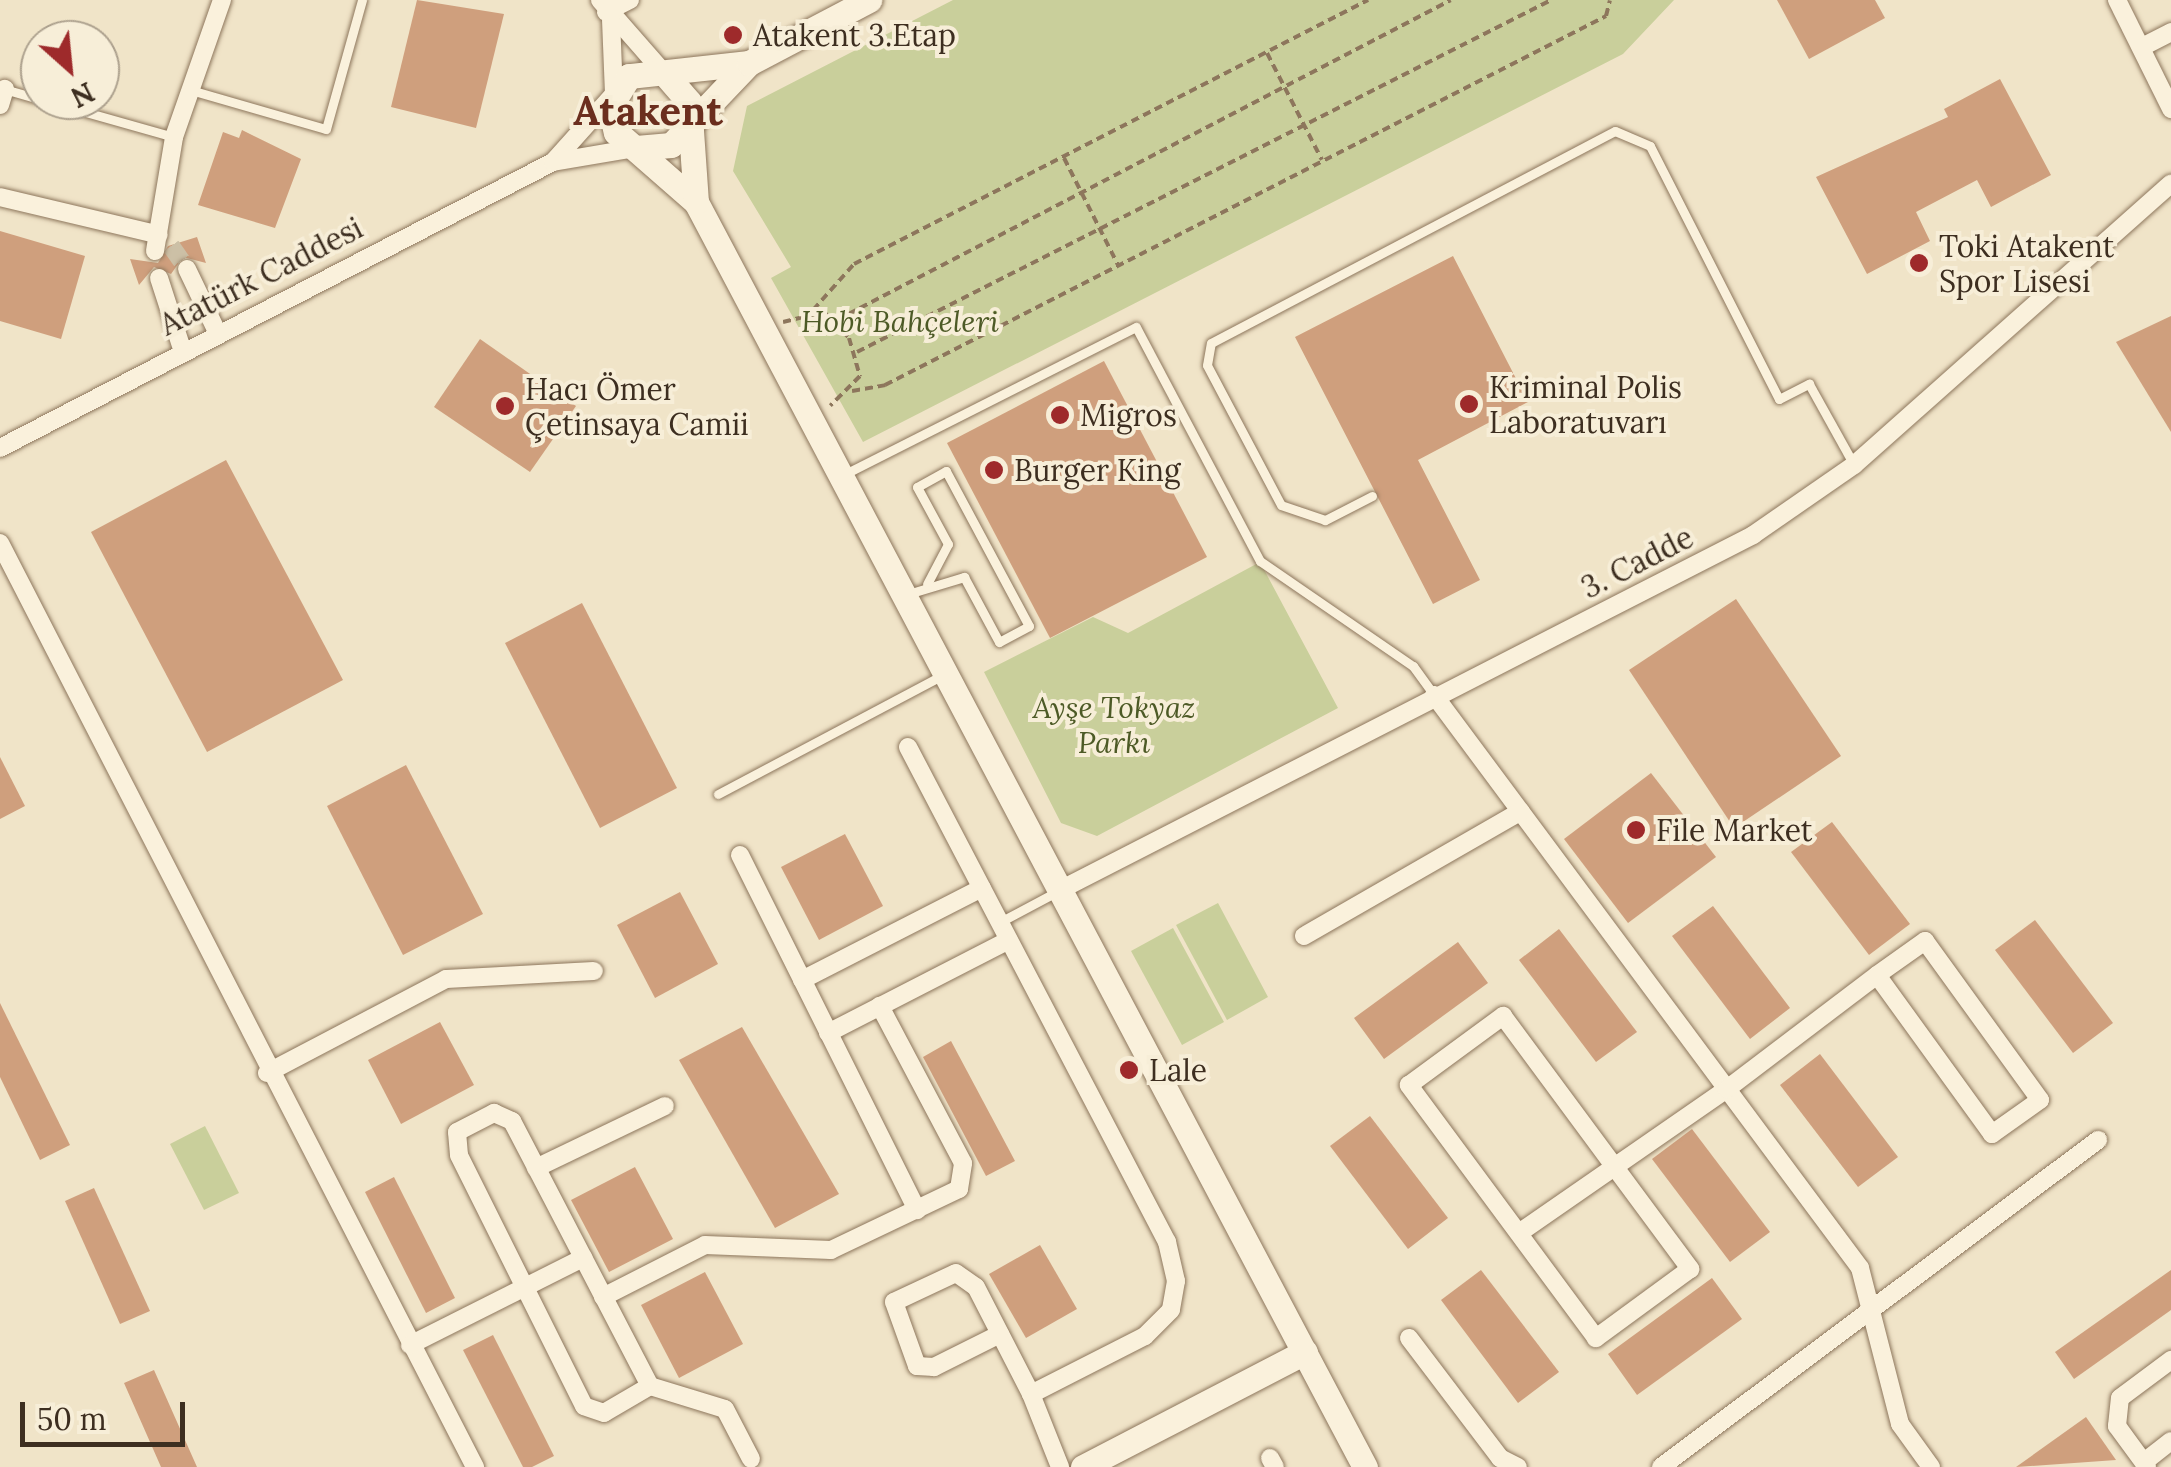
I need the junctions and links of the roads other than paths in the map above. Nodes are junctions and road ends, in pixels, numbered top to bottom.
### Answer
1 (222, 0) edge
2 (362, 0) edge
3 (630, 0) edge
4 (869, 0) edge
5 (2117, 0) edge
6 (606, 11) edge
7 (2171, 32) edge
8 (2142, 47) junction
9 (749, 63) junction
10 (664, 73) junction
11 (194, 91) junction
12 (614, 94) junction
13 (2171, 109) edge
14 (111, 120) edge
15 (686, 128) junction
16 (174, 138) junction
17 (636, 148) junction
18 (553, 162) junction
19 (2171, 184) edge
20 (0, 197) edge
21 (696, 202) junction
22 (187, 269) tunnel mouth
23 (159, 278) dead end
24 (218, 334) junction
25 (183, 352) junction
26 (0, 448) edge
27 (1854, 465) junction
28 (843, 475) junction
29 (1372, 496) dead end
30 (0, 543) edge
31 (918, 589) junction
32 (949, 672) junction
33 (1434, 694) junction
34 (908, 746) dead end
35 (718, 794) dead end
36 (1521, 811) junction
37 (740, 856) dead end
38 (982, 888) junction
39 (1060, 890) junction
40 (1000, 922) junction
41 (1304, 936) dead end
42 (1009, 940) junction
43 (594, 972) dead end
44 (1877, 975) junction
45 (802, 980) junction
46 (880, 1006) junction
47 (828, 1033) junction
48 (267, 1073) junction
49 (1727, 1088) junction
50 (666, 1106) dead end
51 (2098, 1140) dead end
52 (1614, 1167) junction
53 (536, 1168) junction
54 (917, 1210) junction
55 (1518, 1233) junction
56 (583, 1258) junction
57 (524, 1287) junction
58 (604, 1297) junction
59 (1876, 1306) junction
60 (1000, 1334) junction
61 (1409, 1338) dead end
62 (410, 1345) junction
63 (1306, 1352) junction
64 (2171, 1360) edge
65 (650, 1386) junction
66 (1031, 1394) junction
67 (2171, 1441) edge
68 (751, 1460) dead end
69 (2146, 1465) edge
70 (475, 1467) edge
71 (1060, 1467) edge
72 (1082, 1467) edge
73 (1365, 1467) edge
74 (1518, 1467) edge
75 (1661, 1467) edge
76 (1931, 1467) edge

1 - 11 street
2 - 11 lane
3 - 6 street
4 - 9 street
5 - 8 street
6 - 10 street
6 - 12 street
7 - 8 street
8 - 13 street
9 - 10 street
9 - 15 street
10 - 12 street
10 - 15 street
11 - 16 street
12 - 17 street
12 - 18 street
14 - 16 lane
15 - 17 street
15 - 21 street
16 - 20 street
17 - 18 street
17 - 21 street
18 - 24 street, Atatürk Caddesi
19 - 27 street, 3. Cadde
21 - 28 street
22 - 24 street
23 - 25 street
24 - 25 street, Atatürk Caddesi
25 - 26 street, Atatürk Caddesi
27 - 29 lane
27 - 33 street, 3. Cadde
28 - 31 street
28 - 33 lane
30 - 48 street
31 - 31 lane
31 - 32 street
32 - 35 lane
32 - 39 street
33 - 36 street
33 - 39 street, 3. Cadde
34 - 38 street
36 - 41 street
36 - 49 street
37 - 45 street
38 - 40 street
38 - 45 street
39 - 40 lane
39 - 63 street
40 - 42 street
42 - 46 street
42 - 66 street
43 - 48 street
44 - 44 street
44 - 49 street
45 - 47 street
46 - 47 street
46 - 54 street
47 - 54 street
48 - 62 street
49 - 52 street
49 - 59 street
50 - 53 street
51 - 59 street
52 - 55 street
52 - 55 street
52 - 55 street
53 - 56 street
53 - 57 street
54 - 58 street
56 - 57 street
56 - 58 street
57 - 62 street
57 - 65 street
58 - 65 street
59 - 75 street
59 - 76 street
60 - 60 street
60 - 66 street
61 - 74 street
62 - 70 street
63 - 72 street
63 - 73 street
64 - 69 street
65 - 68 street
66 - 71 street
67 - 69 street

